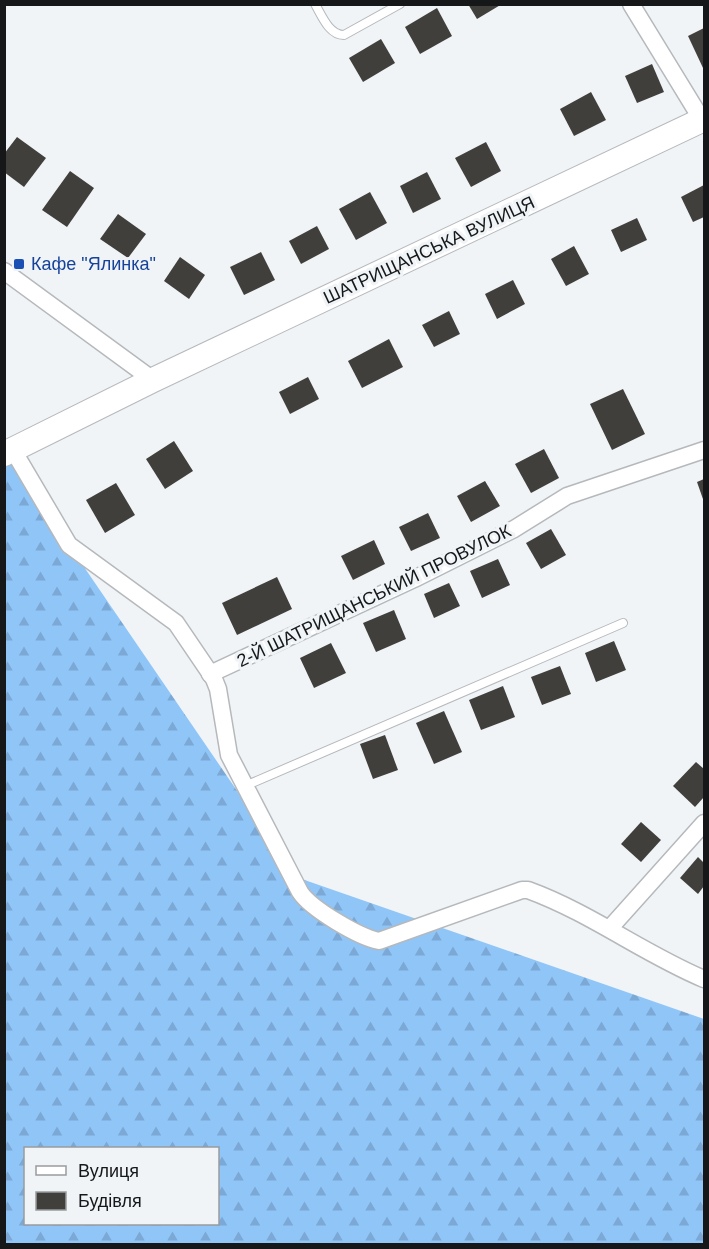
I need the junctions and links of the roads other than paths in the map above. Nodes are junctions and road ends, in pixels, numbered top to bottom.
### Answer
1 (315, 4) edge
2 (400, 4) edge
3 (631, 4) edge
4 (704, 120) edge
5 (4, 271) edge
6 (153, 380) junction
7 (705, 450) edge
8 (9, 452) edge
9 (623, 623) dead end
10 (210, 674) junction
11 (245, 786) junction
12 (705, 823) edge
13 (610, 928) junction
14 (705, 979) edge

1 - 2 lane
3 - 4 street
4 - 6 street, ШАТРИЩАНСЬКА ВУЛИЦЯ
5 - 6 street
6 - 8 street, ШАТРИЩАНСЬКА ВУЛИЦЯ
7 - 10 street, 2-Й ШАТРИЩАНСЬКИЙ ПРОВУЛОК
8 - 10 street
9 - 11 lane
10 - 11 street
11 - 13 street
12 - 13 street
13 - 14 street

